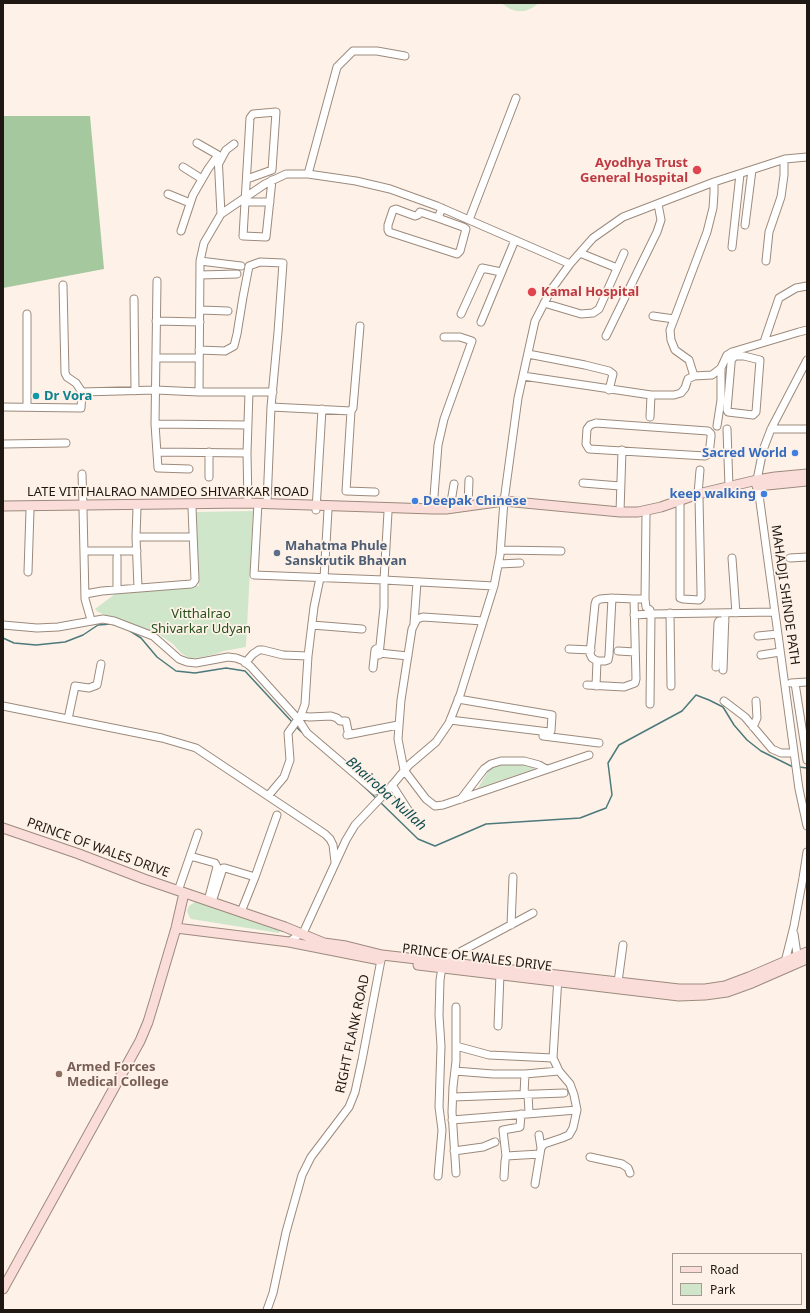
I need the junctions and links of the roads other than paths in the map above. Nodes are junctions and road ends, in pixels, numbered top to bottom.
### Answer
1 (405, 56) dead end
2 (516, 98) dead end
3 (197, 143) dead end
4 (234, 144) dead end
5 (218, 155) junction
6 (807, 157) edge
7 (784, 160) junction
8 (219, 164) junction
9 (183, 166) dead end
10 (752, 170) junction
11 (308, 174) junction
12 (740, 174) junction
13 (247, 178) junction
14 (202, 179) junction
15 (272, 180) junction
16 (714, 182) junction
17 (168, 194) dead end
18 (246, 199) junction
19 (270, 202) junction
20 (190, 203) junction
21 (658, 204) junction
22 (442, 208) junction
23 (221, 214) junction
24 (438, 218) junction
25 (469, 220) junction
26 (745, 225) dead end
27 (181, 231) dead end
28 (515, 240) junction
29 (732, 247) dead end
30 (580, 253) junction
31 (624, 253) dead end
32 (200, 261) junction
33 (766, 261) dead end
34 (570, 264) junction
35 (241, 266) dead end
36 (617, 268) junction
37 (501, 272) junction
38 (236, 274) dead end
39 (200, 275) junction
40 (157, 281) dead end
41 (63, 285) dead end
42 (807, 286) edge
43 (134, 299) dead end
44 (544, 302) junction
45 (200, 310) junction
46 (228, 311) dead end
47 (28, 314) dead end
48 (461, 314) dead end
49 (653, 316) dead end
50 (674, 319) junction
51 (156, 321) junction
52 (200, 322) junction
53 (481, 322) dead end
54 (360, 326) dead end
55 (807, 330) edge
56 (606, 336) dead end
57 (444, 337) dead end
58 (764, 342) junction
59 (199, 350) junction
60 (528, 354) junction
61 (732, 355) junction
62 (156, 358) junction
63 (199, 358) junction
64 (807, 360) edge
65 (721, 368) junction
66 (523, 376) junction
67 (694, 376) junction
68 (156, 390) junction
69 (609, 390) junction
70 (135, 391) junction
71 (82, 392) junction
72 (199, 392) junction
73 (249, 392) junction
74 (273, 392) junction
75 (650, 395) junction
76 (3, 407) edge
77 (27, 407) junction
78 (271, 407) junction
79 (322, 409) junction
80 (351, 411) junction
81 (650, 417) dead end
82 (155, 424) junction
83 (248, 425) junction
84 (717, 426) dead end
85 (727, 428) dead end
86 (772, 429) junction
87 (807, 429) edge
88 (66, 443) dead end
89 (3, 444) edge
90 (622, 450) junction
91 (157, 452) junction
92 (209, 452) junction
93 (247, 453) junction
94 (189, 469) dead end
95 (700, 470) dead end
96 (82, 474) dead end
97 (807, 474) edge
98 (209, 477) dead end
99 (469, 480) dead end
100 (807, 481) edge
101 (757, 483) junction
102 (454, 484) dead end
103 (583, 484) dead end
104 (620, 486) junction
105 (729, 487) junction
106 (375, 492) dead end
107 (698, 496) junction
108 (504, 503) junction
109 (258, 504) junction
110 (680, 504) junction
111 (3, 506) edge
112 (468, 506) junction
113 (83, 507) junction
114 (137, 508) junction
115 (192, 508) junction
116 (317, 508) junction
117 (450, 508) junction
118 (433, 509) junction
119 (3, 510) edge
120 (30, 510) junction
121 (328, 510) junction
122 (388, 512) junction
123 (620, 512) junction
124 (646, 514) junction
125 (136, 537) junction
126 (192, 537) junction
127 (501, 550) junction
128 (84, 551) junction
129 (137, 551) junction
130 (561, 551) dead end
131 (807, 557) edge
132 (117, 558) dead end
133 (732, 558) dead end
134 (790, 558) dead end
135 (520, 563) dead end
136 (498, 564) junction
137 (28, 572) dead end
138 (322, 578) junction
139 (384, 580) junction
140 (417, 582) junction
141 (494, 586) junction
142 (138, 588) junction
143 (117, 589) junction
144 (85, 594) junction
145 (612, 598) junction
146 (634, 599) junction
147 (645, 599) junction
148 (650, 612) junction
149 (775, 612) junction
150 (670, 613) junction
151 (725, 613) junction
152 (736, 613) junction
153 (634, 615) junction
154 (91, 620) junction
155 (483, 621) junction
156 (414, 623) junction
157 (3, 625) edge
158 (312, 625) junction
159 (362, 629) dead end
160 (778, 634) junction
161 (758, 636) dead end
162 (569, 649) dead end
163 (591, 650) junction
164 (618, 651) dead end
165 (635, 652) junction
166 (780, 652) junction
167 (379, 653) junction
168 (761, 655) dead end
169 (308, 656) junction
170 (408, 656) junction
171 (597, 661) junction
172 (245, 663) junction
173 (101, 664) dead end
174 (373, 668) dead end
175 (720, 669) dead end
176 (807, 682) edge
177 (795, 683) junction
178 (785, 684) junction
179 (587, 685) dead end
180 (596, 686) junction
181 (671, 686) dead end
182 (458, 699) junction
183 (724, 701) dead end
184 (756, 701) dead end
185 (650, 704) dead end
186 (3, 706) edge
187 (299, 718) junction
188 (68, 719) junction
189 (450, 721) junction
190 (398, 724) junction
191 (753, 727) junction
192 (599, 743) dead end
193 (807, 753) edge
194 (589, 755) dead end
195 (795, 756) junction
196 (807, 760) edge
197 (546, 769) junction
198 (404, 770) junction
199 (391, 787) junction
200 (375, 791) dead end
201 (268, 796) junction
202 (461, 798) junction
203 (408, 810) dead end
204 (277, 814) dead end
205 (807, 826) edge
206 (3, 828) edge
207 (198, 833) dead end
208 (807, 852) edge
209 (190, 856) junction
210 (335, 864) junction
211 (255, 877) junction
212 (513, 877) dead end
213 (181, 892) junction
214 (210, 901) junction
215 (242, 912) junction
216 (533, 913) dead end
217 (510, 925) junction
218 (794, 926) junction
219 (176, 928) junction
220 (300, 933) junction
221 (289, 942) junction
222 (623, 945) dead end
223 (807, 952) edge
224 (381, 960) junction
225 (801, 960) edge
226 (442, 964) junction
227 (786, 965) junction
228 (500, 974) junction
229 (558, 978) junction
230 (618, 982) junction
231 (456, 1008) dead end
232 (498, 1026) dead end
233 (456, 1046) junction
234 (553, 1058) junction
235 (455, 1071) junction
236 (559, 1071) junction
237 (525, 1074) junction
238 (564, 1093) dead end
239 (526, 1094) junction
240 (452, 1097) junction
241 (577, 1110) junction
242 (529, 1113) junction
243 (521, 1114) junction
244 (452, 1120) junction
245 (539, 1135) dead end
246 (495, 1142) dead end
247 (454, 1151) junction
248 (540, 1151) junction
249 (506, 1156) junction
250 (590, 1157) dead end
251 (456, 1173) dead end
252 (630, 1173) dead end
253 (438, 1176) dead end
254 (504, 1177) dead end
255 (535, 1184) dead end
256 (3, 1289) edge
257 (267, 1310) edge

1 - 11 street
2 - 25 street
3 - 5 street
4 - 8 street
5 - 8 street
5 - 14 street
6 - 7 street
7 - 10 street
7 - 33 street
8 - 23 street
9 - 14 street
10 - 12 street
10 - 26 street
11 - 15 street
11 - 22 street
12 - 16 street
12 - 29 street
13 - 13 street
13 - 18 street
14 - 20 street
15 - 18 street
15 - 19 street
16 - 21 street
16 - 50 street
17 - 20 street
18 - 19 street
18 - 19 street
18 - 23 street
20 - 27 street
21 - 30 street
21 - 56 street
22 - 24 street
22 - 25 street
23 - 32 street
24 - 24 street
25 - 28 street
28 - 34 street
28 - 37 street
30 - 34 street
30 - 36 street
31 - 36 street
32 - 35 street
32 - 39 street
34 - 44 street
36 - 44 street
37 - 48 street
37 - 53 street
38 - 39 street
39 - 45 street
40 - 51 street
41 - 71 street
42 - 58 street
43 - 70 street
44 - 60 street
45 - 46 street
45 - 52 street
47 - 77 street
49 - 50 street
50 - 67 street
51 - 52 street
51 - 62 street
52 - 59 street
54 - 80 street
55 - 58 street
57 - 118 street
58 - 61 street
59 - 63 street
59 - 74 street
60 - 66 street
60 - 69 street
61 - 61 street
61 - 65 street
62 - 63 street
62 - 68 street
63 - 72 street
64 - 86 street, MAHADJI SHINDE PATH
65 - 67 street
65 - 84 street
66 - 69 street
66 - 108 street
67 - 75 street
68 - 70 street
68 - 72 street
68 - 82 street
69 - 75 street
70 - 71 street
71 - 77 street
72 - 73 street
73 - 74 street
73 - 83 street
74 - 78 street
75 - 81 street
76 - 77 street
78 - 79 street
78 - 109 street
79 - 80 street
79 - 116 street
80 - 106 street
82 - 83 street
82 - 91 street
83 - 93 street
85 - 105 street
86 - 87 street
86 - 101 street, MAHADJI SHINDE PATH
88 - 89 street
90 - 90 street
90 - 104 street
91 - 92 street
91 - 94 street
92 - 93 street
92 - 98 street
93 - 109 street
95 - 107 street
96 - 113 street
97 - 101 street, LATE VITTHALRAO NAMDEO SHIVARKAR ROAD
99 - 112 street
100 - 101 street, LATE VITTHALRAO NAMDEO SHIVARKAR ROAD
101 - 105 street, LATE VITTHALRAO NAMDEO SHIVARKAR ROAD
101 - 107 street, LATE VITTHALRAO NAMDEO SHIVARKAR ROAD
101 - 149 street, MAHADJI SHINDE PATH
102 - 117 street
103 - 104 street
104 - 123 street
105 - 107 street, LATE VITTHALRAO NAMDEO SHIVARKAR ROAD
107 - 110 street, LATE VITTHALRAO NAMDEO SHIVARKAR ROAD
107 - 110 street
107 - 123 street, LATE VITTHALRAO NAMDEO SHIVARKAR ROAD
108 - 112 street, LATE VITTHALRAO NAMDEO SHIVARKAR ROAD
108 - 122 street, LATE VITTHALRAO NAMDEO SHIVARKAR ROAD
108 - 123 street, LATE VITTHALRAO NAMDEO SHIVARKAR ROAD
108 - 124 street, LATE VITTHALRAO NAMDEO SHIVARKAR ROAD
108 - 127 street
109 - 113 street, LATE VITTHALRAO NAMDEO SHIVARKAR ROAD
109 - 115 street, LATE VITTHALRAO NAMDEO SHIVARKAR ROAD
109 - 116 street, LATE VITTHALRAO NAMDEO SHIVARKAR ROAD
109 - 138 street
110 - 124 street, LATE VITTHALRAO NAMDEO SHIVARKAR ROAD
111 - 113 street, LATE VITTHALRAO NAMDEO SHIVARKAR ROAD
112 - 117 street, LATE VITTHALRAO NAMDEO SHIVARKAR ROAD
113 - 114 street, LATE VITTHALRAO NAMDEO SHIVARKAR ROAD
113 - 120 street, LATE VITTHALRAO NAMDEO SHIVARKAR ROAD
113 - 128 street
114 - 115 street, LATE VITTHALRAO NAMDEO SHIVARKAR ROAD
114 - 125 street
115 - 126 street
116 - 118 street, LATE VITTHALRAO NAMDEO SHIVARKAR ROAD
116 - 121 street, LATE VITTHALRAO NAMDEO SHIVARKAR ROAD
117 - 118 street, LATE VITTHALRAO NAMDEO SHIVARKAR ROAD
119 - 120 street, LATE VITTHALRAO NAMDEO SHIVARKAR ROAD
120 - 137 street
121 - 122 street, LATE VITTHALRAO NAMDEO SHIVARKAR ROAD
121 - 138 street
122 - 139 street
124 - 147 street
125 - 126 street
125 - 129 street
126 - 142 street
127 - 130 street
127 - 136 street
128 - 129 street
128 - 144 street
129 - 142 street
131 - 134 street
132 - 143 street
133 - 152 street
135 - 136 street
136 - 141 street
138 - 139 street
138 - 158 street
139 - 140 street
139 - 167 street
140 - 141 street
140 - 156 street
141 - 155 street
142 - 143 street
143 - 144 street
144 - 154 street
145 - 146 street
145 - 163 street
145 - 171 street
146 - 147 street
146 - 153 street
147 - 148 street
148 - 150 street
148 - 153 street
148 - 185 street
149 - 152 street
149 - 160 street, MAHADJI SHINDE PATH
150 - 151 street
150 - 181 street
151 - 152 street
151 - 175 street
153 - 165 street
154 - 157 street
154 - 172 street
155 - 156 street
155 - 182 street
156 - 170 street
158 - 159 street
158 - 169 street
160 - 161 street
160 - 166 street, MAHADJI SHINDE PATH
162 - 163 street
163 - 171 street
164 - 165 street
165 - 180 street
166 - 168 street
166 - 178 street, MAHADJI SHINDE PATH
167 - 170 street
167 - 174 street
169 - 172 street
169 - 187 street
170 - 190 street
171 - 180 street
172 - 187 street
173 - 188 street
176 - 177 street
177 - 178 street
177 - 193 street
178 - 195 street, MAHADJI SHINDE PATH
179 - 180 street
182 - 189 street
182 - 189 street
183 - 191 street
184 - 191 street
186 - 188 street
187 - 190 street
187 - 200 street
187 - 201 street
188 - 201 street
189 - 192 street
189 - 198 street
190 - 198 street
191 - 195 street
193 - 196 street
194 - 197 street
195 - 205 street, MAHADJI SHINDE PATH
197 - 202 street
197 - 202 street
198 - 199 street
198 - 202 street
199 - 203 street
199 - 210 street
201 - 210 street
204 - 211 street
206 - 213 street, PRINCE OF WALES DRIVE
207 - 209 street
208 - 218 street
209 - 213 street
209 - 214 street
210 - 220 street
211 - 214 street
211 - 215 street
212 - 217 street
213 - 214 street, PRINCE OF WALES DRIVE
213 - 219 street
214 - 215 street, PRINCE OF WALES DRIVE
215 - 220 street, PRINCE OF WALES DRIVE
216 - 217 street
217 - 226 street
218 - 225 street
218 - 227 street
219 - 221 street, PRINCE OF WALES DRIVE
219 - 256 street
220 - 221 street
220 - 226 street, PRINCE OF WALES DRIVE
221 - 224 street, PRINCE OF WALES DRIVE
222 - 230 street
223 - 225 street, PRINCE OF WALES DRIVE
224 - 226 street, PRINCE OF WALES DRIVE
224 - 257 street, RIGHT FLANK ROAD
225 - 227 street, PRINCE OF WALES DRIVE
226 - 228 street, PRINCE OF WALES DRIVE
226 - 229 street, PRINCE OF WALES DRIVE
226 - 253 street
227 - 229 street, PRINCE OF WALES DRIVE
227 - 230 street, PRINCE OF WALES DRIVE
228 - 229 street, PRINCE OF WALES DRIVE
228 - 232 street
229 - 230 street, PRINCE OF WALES DRIVE
229 - 234 street
231 - 233 street
233 - 234 street
233 - 235 street
234 - 236 street
235 - 237 street
235 - 240 street
236 - 237 street
236 - 241 street
237 - 239 street
238 - 239 street
239 - 240 street
239 - 242 street
240 - 244 street
241 - 242 street
241 - 248 street
242 - 243 street
243 - 244 street
243 - 249 street
244 - 247 street
245 - 248 street
246 - 247 street
247 - 251 street
248 - 249 street
248 - 255 street
249 - 254 street
250 - 252 street

